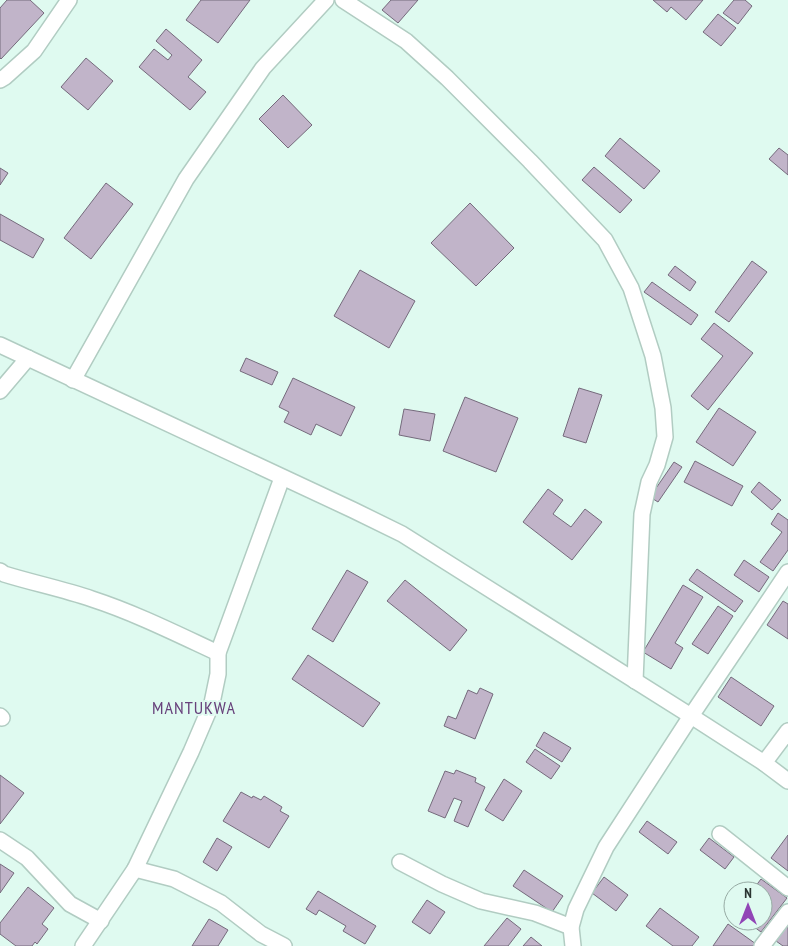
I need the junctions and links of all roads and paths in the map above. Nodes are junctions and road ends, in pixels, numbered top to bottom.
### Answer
1 (69, 0) edge
2 (326, 0) edge
3 (344, 0) edge
4 (0, 80) edge
5 (0, 345) edge
6 (28, 358) junction
7 (73, 380) junction
8 (0, 391) edge
9 (282, 478) junction
10 (0, 571) edge
11 (788, 572) edge
12 (218, 653) junction
13 (635, 681) junction
14 (691, 716) junction
15 (788, 731) edge
16 (764, 763) junction
17 (788, 782) edge
18 (720, 834) dead end
19 (0, 840) edge
20 (400, 862) dead end
21 (135, 869) junction
22 (788, 888) edge
23 (788, 912) edge
24 (101, 921) junction
25 (571, 927) junction
26 (83, 946) edge
27 (284, 946) edge
28 (573, 946) edge
29 (762, 946) edge

1 - 4 street
2 - 7 street
3 - 13 street
5 - 6 street
6 - 7 street
6 - 8 street
7 - 9 street
9 - 12 street
9 - 13 street
10 - 12 street
11 - 14 street
12 - 21 street
13 - 14 street
14 - 16 street
14 - 25 street
15 - 16 street
16 - 17 street
18 - 22 street
19 - 24 street
20 - 25 street
21 - 24 street
21 - 27 street
23 - 29 street
24 - 26 street
25 - 28 street

